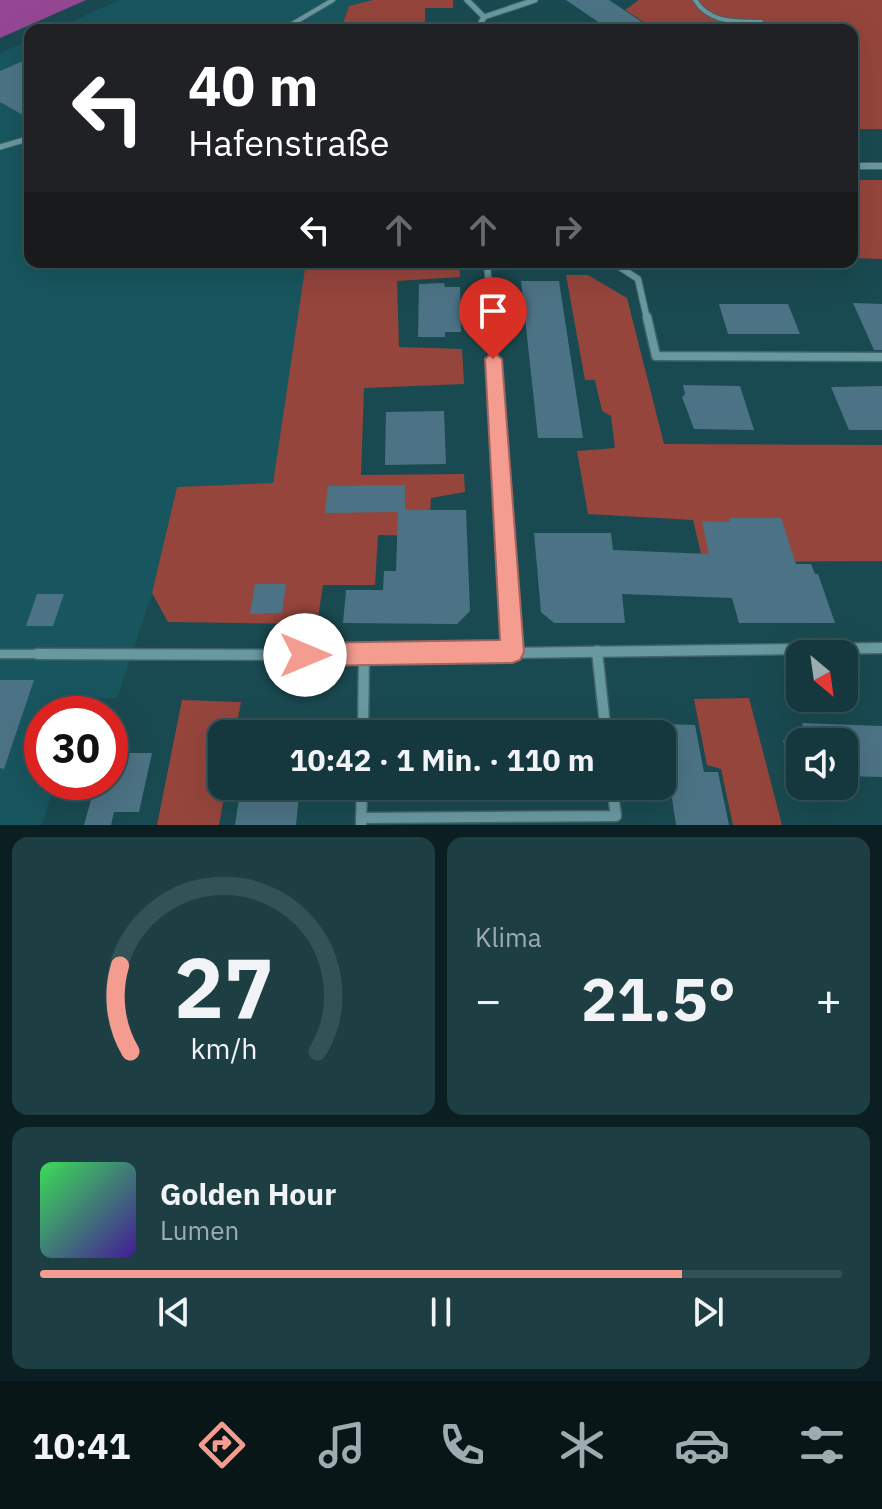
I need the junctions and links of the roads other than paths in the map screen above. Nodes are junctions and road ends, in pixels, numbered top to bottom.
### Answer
1 (333, 0) edge
2 (467, 0) edge
3 (535, 0) edge
4 (695, 0) edge
5 (484, 17) junction
6 (761, 22) dead end
7 (292, 24) edge
8 (480, 24) edge
9 (24, 140) edge
10 (0, 147) edge
11 (858, 166) edge
12 (882, 166) edge
13 (487, 268) edge
14 (621, 268) edge
15 (882, 357) edge
16 (882, 648) edge
17 (597, 651) junction
18 (512, 652) junction
19 (0, 654) edge
20 (37, 654) joint
21 (364, 655) junction
22 (363, 720) edge
23 (604, 720) edge
24 (362, 800) edge
25 (614, 800) edge
26 (361, 821) edge

1 - 7 lane
2 - 5 street
3 - 5 street
4 - 6 lane
5 - 8 street
9 - 10 lane
11 - 12 street
13 - 18 street
14 - 15 street
16 - 17 street
17 - 18 street
17 - 23 street
18 - 21 street
19 - 20 lane
20 - 21 street
21 - 22 street
24 - 26 street
25 - 26 street

